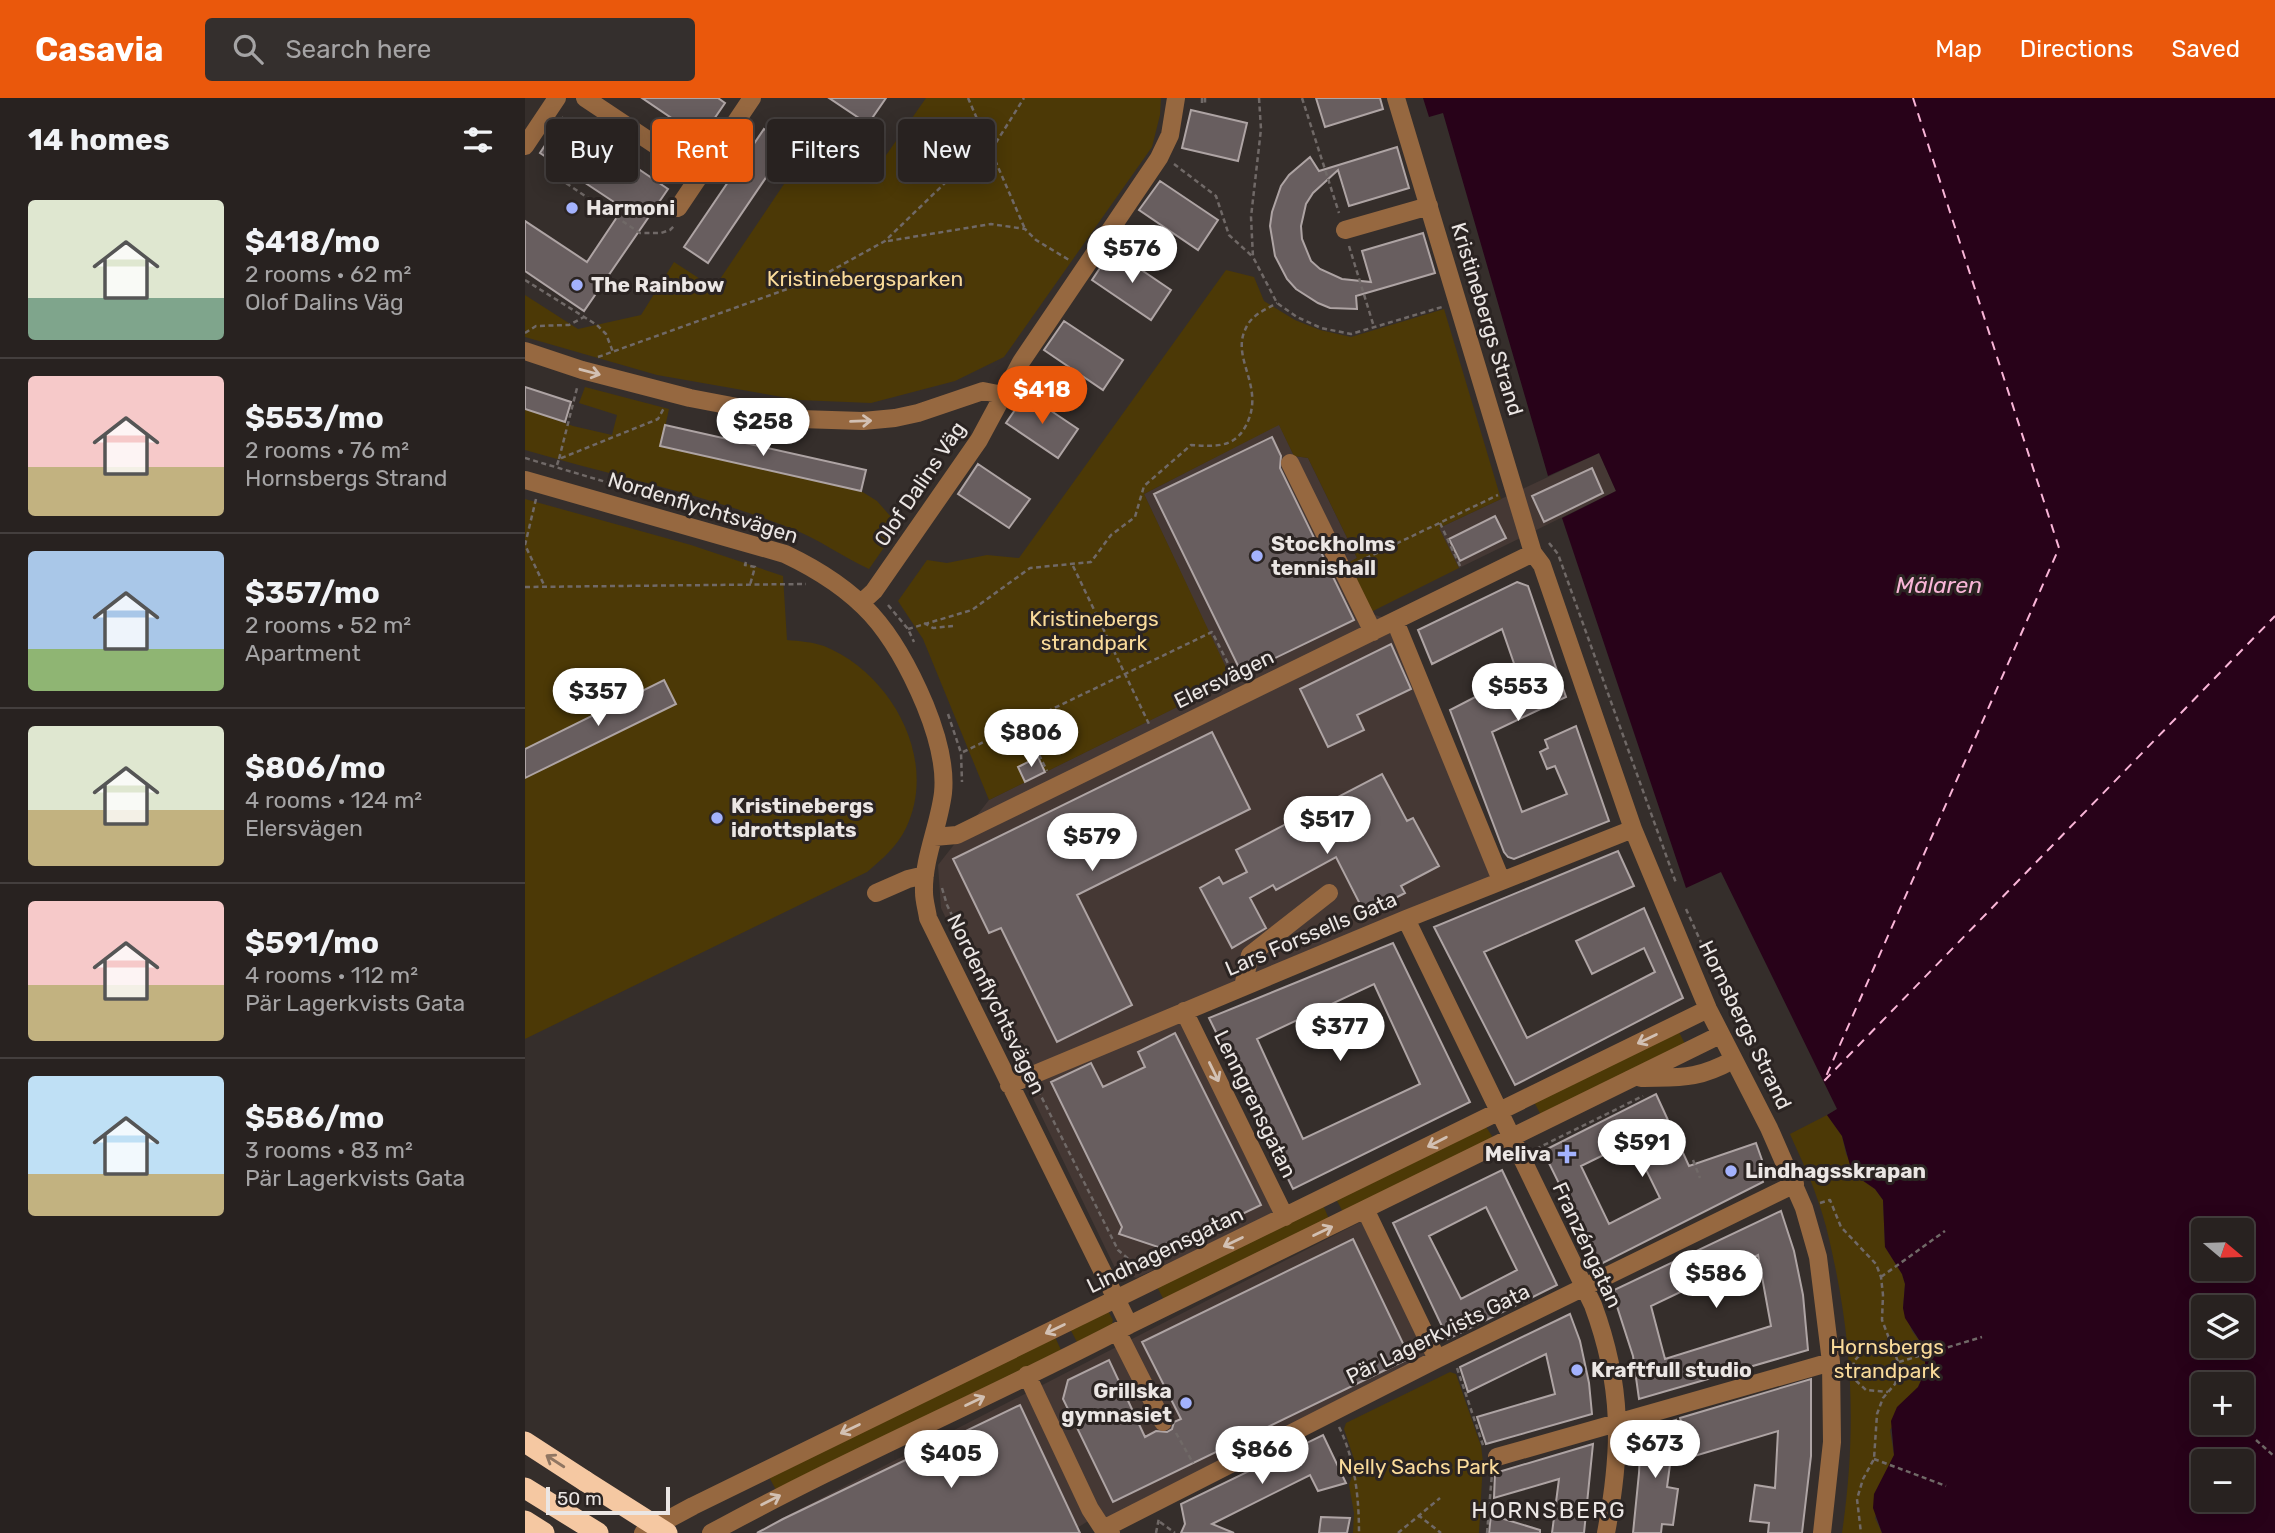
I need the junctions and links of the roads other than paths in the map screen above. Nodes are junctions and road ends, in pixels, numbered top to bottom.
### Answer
1 (557, 98) edge
2 (585, 98) edge
3 (752, 98) edge
4 (1175, 98) edge
5 (1396, 98) edge
6 (737, 119) edge
7 (652, 143) edge
8 (525, 146) edge
9 (694, 182) edge
10 (1429, 206) junction
11 (678, 208) road end
12 (1345, 230) road end
13 (525, 351) edge
14 (1003, 395) junction
15 (1290, 463) dead end
16 (525, 480) edge
17 (1531, 546) junction
18 (868, 597) junction
19 (1395, 621) junction
20 (1373, 632) junction
21 (1633, 829) junction
22 (934, 836) junction
23 (925, 875) junction
24 (1501, 880) junction
25 (876, 893) dead end
26 (1329, 893) dead end
27 (1405, 919) junction
28 (1243, 987) junction
29 (1708, 1009) junction
30 (1184, 1011) junction
31 (1720, 1035) junction
32 (1733, 1060) junction
33 (1634, 1078) junction
34 (1009, 1085) junction
35 (1498, 1111) junction
36 (1511, 1139) junction
37 (1795, 1184) junction
38 (1365, 1209) junction
39 (1285, 1217) junction
40 (1584, 1288) junction
41 (1116, 1298) junction
42 (1123, 1328) junction
43 (1444, 1355) junction
44 (1831, 1362) junction
45 (1027, 1375) junction
46 (1163, 1422) dead end
47 (1618, 1423) junction
48 (525, 1442) edge
49 (1491, 1459) road end
50 (525, 1488) edge
51 (693, 1506) junction
52 (525, 1521) edge
53 (1107, 1531) edge
54 (544, 1533) edge
55 (598, 1533) edge
56 (643, 1533) edge
57 (667, 1533) edge
58 (711, 1533) edge
59 (1606, 1533) edge
60 (1822, 1533) edge

1 - 8 street
2 - 7 street
3 - 6 street
4 - 14 street, Olof Dalins Väg
5 - 10 street, Kristinebergs Strand
9 - 11 street
10 - 12 street
10 - 17 street, Kristinebergs Strand
13 -> 14 street
14 - 18 street, Olof Dalins Väg
15 - 20 street
16 - 18 street, Nordenflychtsvägen
17 - 19 street, Elersvägen
17 - 21 street, Hornsbergs Strand
18 - 22 street, Nordenflychtsvägen
19 - 20 street, Elersvägen
19 - 24 street
20 - 22 street, Elersvägen
21 - 24 street, Lars Forssells Gata
21 - 29 street, Hornsbergs Strand
22 - 23 street, Nordenflychtsvägen
23 - 25 street
23 - 34 street, Nordenflychtsvägen
24 - 27 street, Lars Forssells Gata
26 - 28 street
27 - 28 street, Lars Forssells Gata
27 - 35 street, Franzéngatan
28 - 30 street, Lars Forssells Gata
29 - 31 street, Hornsbergs Strand
29 -> 35 street, Lindhagensgatan
30 - 34 street, Lars Forssells Gata
30 -> 39 street, Lenngrensgatan
31 - 32 street, Hornsbergs Strand
31 - 33 street
32 - 33 street
32 - 37 street, Hornsbergs Strand
33 - 36 street
34 - 41 street, Nordenflychtsvägen
35 - 36 street, Franzéngatan
35 -> 39 street, Lindhagensgatan
36 - 38 street
36 - 40 street, Franzéngatan
37 - 40 street, Pär Lagerkvists Gata
37 - 44 street, Hornsbergs Strand
42 -> 38 street
38 - 43 street
39 -> 41 street, Lindhagensgatan
40 - 43 street, Pär Lagerkvists Gata
40 - 47 street, Franzéngatan
41 - 42 street, Nordenflychtsvägen
41 -> 51 street, Lindhagensgatan
42 - 45 street
42 - 46 street, Nordenflychtsvägen
43 - 53 street, Pär Lagerkvists Gata
44 - 47 street
44 - 60 street, Hornsbergs Strand
45 - 53 street
58 -> 45 street
47 - 49 street
47 - 59 street, Franzéngatan
57 -> 48 highway, bridge
50 - 55 highway
51 - 56 street, Lindhagensgatan
51 - 58 street
52 - 54 highway

